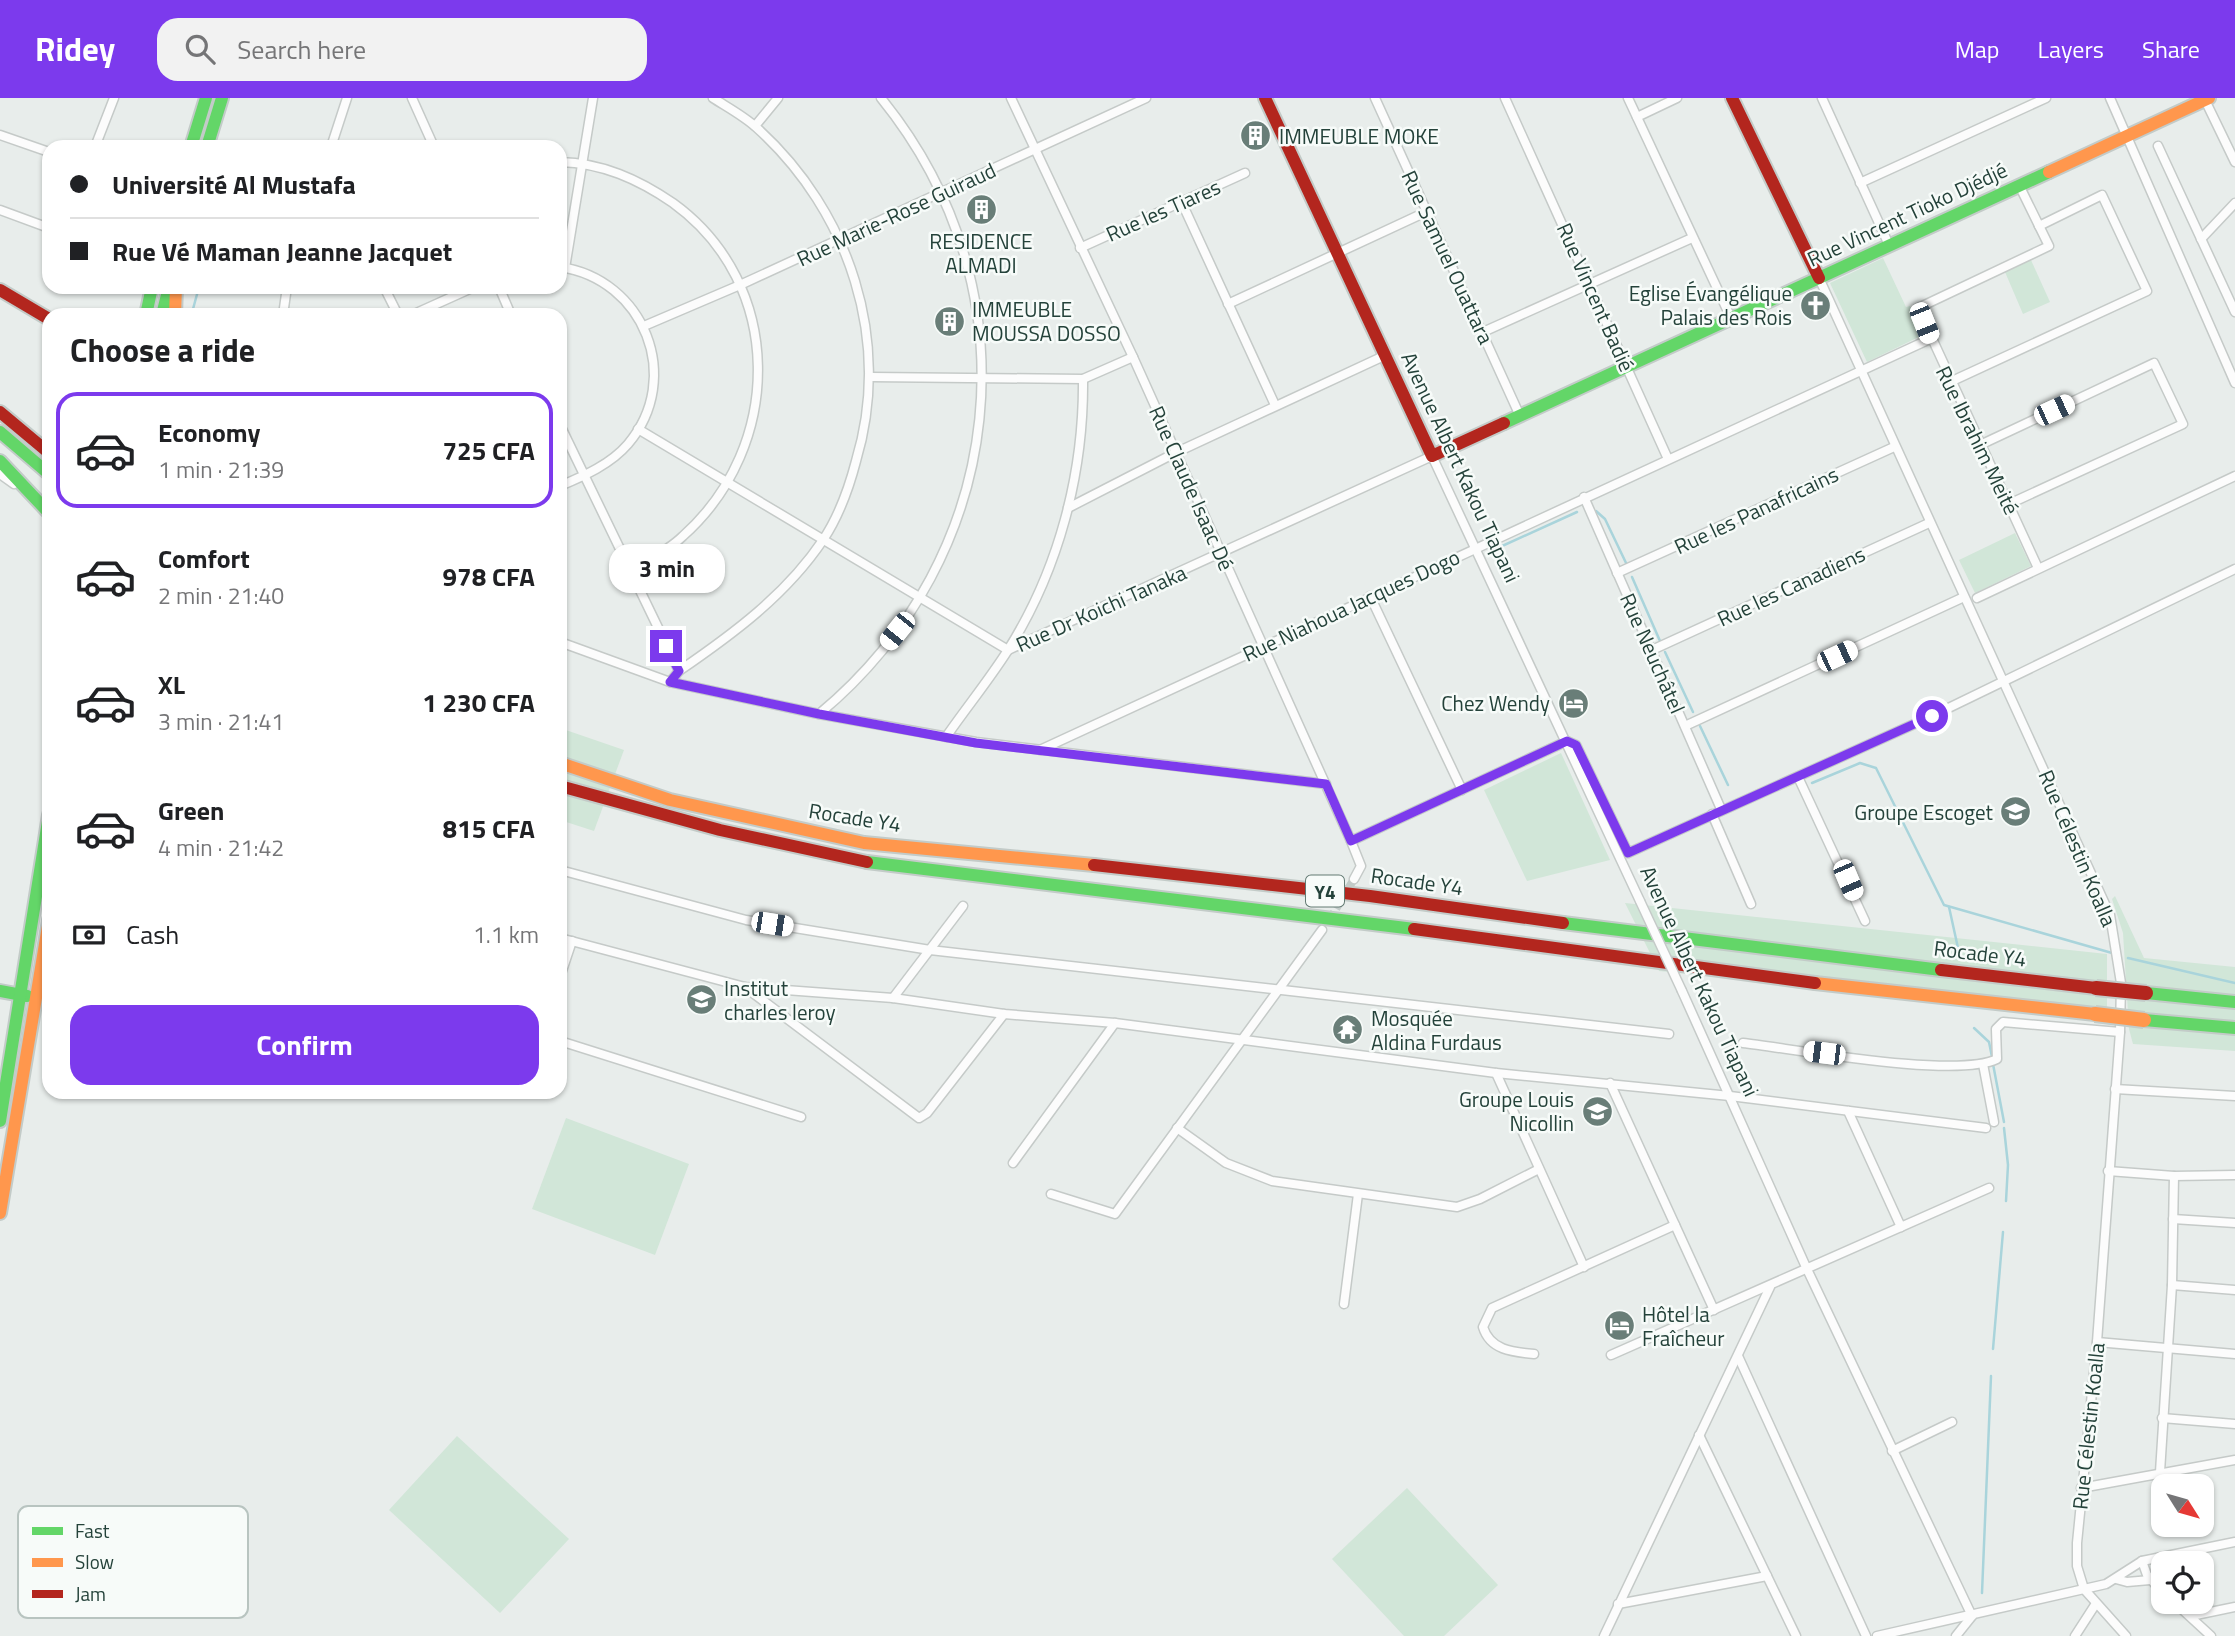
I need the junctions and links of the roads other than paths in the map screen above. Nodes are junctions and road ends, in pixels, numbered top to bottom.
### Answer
1 (114, 98) edge
2 (206, 98) edge
3 (222, 98) edge
4 (347, 98) edge
5 (412, 98) edge
6 (593, 98) edge
7 (713, 98) edge
8 (778, 98) edge
9 (881, 98) edge
10 (1011, 98) edge
11 (1146, 98) edge
12 (1265, 98) edge
13 (1375, 98) edge
14 (1505, 98) edge
15 (1628, 98) edge
16 (1677, 98) edge
17 (1732, 98) edge
18 (1823, 98) edge
19 (2046, 98) edge
20 (2110, 98) edge
21 (2207, 99) edge
22 (1637, 117) junction
23 (755, 126) junction
24 (0, 135) edge
25 (2127, 135) junction
26 (98, 140) edge
27 (193, 140) edge
28 (209, 140) edge
29 (333, 140) edge
30 (431, 140) edge
31 (2158, 146) dead end
32 (1035, 149) junction
33 (42, 150) edge
34 (567, 162) edge
35 (582, 162) junction
36 (2235, 162) edge
37 (1245, 173) dead end
38 (1860, 183) junction
39 (2021, 188) junction
40 (940, 193) junction
41 (1182, 203) junction
42 (2235, 203) edge
43 (0, 210) edge
44 (1428, 211) junction
45 (42, 225) edge
46 (2039, 226) junction
47 (1692, 238) junction
48 (2201, 239) junction
49 (838, 241) junction
50 (1889, 245) junction
51 (567, 246) edge
52 (1080, 248) junction
53 (1339, 253) junction
54 (567, 269) edge
55 (1819, 278) junction
56 (1590, 283) junction
57 (740, 285) junction
58 (0, 290) edge
59 (458, 294) edge
60 (1228, 304) junction
61 (428, 308) edge
62 (2235, 312) edge
63 (42, 315) edge
64 (1731, 318) junction
65 (644, 326) junction
66 (1483, 332) junction
67 (1930, 339) junction
68 (1386, 355) junction
69 (1133, 356) junction
70 (1627, 366) junction
71 (1859, 371) junction
72 (871, 377) junction
73 (984, 377) junction
74 (1083, 379) junction
75 (1950, 382) junction
76 (2235, 383) edge
77 (1275, 405) junction
78 (0, 412) edge
79 (1520, 416) junction
80 (638, 429) junction
81 (0, 432) edge
82 (567, 441) edge
83 (1980, 445) junction
84 (42, 447) edge
85 (1894, 447) junction
86 (1175, 453) junction
87 (1432, 456) junction
88 (1668, 459) junction
89 (0, 461) edge
90 (42, 468) edge
91 (0, 474) edge
92 (583, 476) junction
93 (2235, 476) edge
94 (567, 483) edge
95 (727, 484) junction
96 (1584, 497) junction
97 (2009, 504) junction
98 (42, 506) edge
99 (42, 507) edge
100 (1068, 508) junction
101 (1929, 523) junction
102 (823, 541) junction
103 (1474, 548) junction
104 (1221, 554) junction
105 (2038, 568) junction
106 (2235, 569) edge
107 (630, 570) junction
108 (1617, 573) junction
109 (1370, 596) junction
110 (919, 597) junction
111 (1964, 597) junction
112 (1977, 597) dead end
113 (567, 645) edge
114 (1262, 646) junction
115 (1008, 650) junction
116 (1652, 650) junction
117 (679, 671) junction
118 (2003, 679) junction
119 (670, 682) junction
120 (819, 714) junction
121 (1685, 726) junction
122 (946, 737) junction
123 (1567, 741) junction
124 (1040, 750) junction
125 (567, 766) edge
126 (1798, 777) junction
127 (1326, 784) junction
128 (567, 788) edge
129 (1462, 789) junction
130 (1721, 810) junction
131 (1712, 814) junction
132 (1351, 841) junction
133 (42, 860) edge
134 (567, 872) edge
135 (1354, 879) tunnel mouth
136 (1751, 904) dead end
137 (963, 905) dead end
138 (1865, 920) dead end
139 (1322, 930) dead end
140 (567, 940) edge
141 (572, 941) junction
142 (930, 950) junction
143 (567, 956) edge
144 (42, 965) edge
145 (745, 987) junction
146 (1278, 989) junction
147 (0, 991) edge
148 (21, 995) junction
149 (37, 997) junction
150 (893, 998) junction
151 (2235, 1002) edge
152 (1004, 1014) junction
153 (1115, 1023) junction
154 (2235, 1028) edge
155 (2120, 1032) junction
156 (1669, 1034) dead end
157 (1244, 1040) junction
158 (1743, 1042) dead end
159 (567, 1043) edge
160 (1983, 1064) junction
161 (1496, 1073) junction
162 (1610, 1083) junction
163 (2115, 1089) junction
164 (1730, 1096) junction
165 (2235, 1096) edge
166 (1848, 1111) junction
167 (801, 1116) dead end
168 (0, 1121) edge
169 (1994, 1122) dead end
170 (1177, 1128) junction
171 (1986, 1128) dead end
172 (1013, 1163) dead end
173 (1539, 1169) junction
174 (2108, 1171) junction
175 (2235, 1175) edge
176 (2174, 1176) junction
177 (1989, 1188) dead end
178 (1051, 1194) dead end
179 (1358, 1194) junction
180 (0, 1213) edge
181 (2173, 1219) junction
182 (2235, 1223) edge
183 (1675, 1225) junction
184 (1901, 1227) junction
185 (1584, 1267) junction
186 (1806, 1267) junction
187 (2172, 1284) junction
188 (1770, 1287) junction
189 (2235, 1290) edge
190 (1344, 1304) dead end
191 (1714, 1310) junction
192 (2097, 1342) junction
193 (2168, 1349) junction
194 (1534, 1354) dead end
195 (2235, 1354) edge
196 (1611, 1355) dead end
197 (1738, 1356) junction
198 (2162, 1418) junction
199 (1952, 1422) dead end
200 (2235, 1424) edge
201 (1699, 1435) junction
202 (1892, 1451) junction
203 (2235, 1460) edge
204 (2160, 1472) junction
205 (2081, 1488) junction
206 (2235, 1542) edge
207 (2143, 1561) junction
208 (1767, 1576) junction
209 (2116, 1579) junction
210 (2150, 1580) joint
211 (2084, 1589) junction
212 (1618, 1604) junction
213 (2095, 1605) junction
214 (2235, 1607) edge
215 (2189, 1614) edge
216 (1972, 1616) junction
217 (2191, 1616) junction
218 (1909, 1633) edge
219 (1604, 1636) edge
220 (1796, 1636) edge
221 (1866, 1636) edge
222 (1877, 1636) edge
223 (1956, 1636) edge
224 (2075, 1636) edge
225 (2126, 1636) edge
226 (2211, 1636) edge

1 - 26 street
2 - 27 main road
3 - 28 main road
4 - 29 street
5 - 30 street
6 - 35 street
7 - 23 street
8 - 23 street
9 - 40 street
10 - 32 street, Rue Claude Isaac Dé
11 - 32 street, Rue Marie-Rose Guiraud
12 - 53 main road, Avenue Albert Kakou Tiapani
13 - 44 street, Rue Samuel Ouattara
14 - 56 street, Rue Vincent Badié
15 - 22 street
16 - 22 street
17 - 55 main road
18 - 38 street
19 - 38 street
20 - 25 street
21 - 25 main road, Rue Vincent Tioko Djédjé
21 - 36 street
22 - 47 street
23 - 49 street
24 - 33 street
25 - 39 main road, Rue Vincent Tioko Djédjé
25 - 76 street
31 - 48 street
32 - 40 street, Rue Marie-Rose Guiraud
32 - 52 street, Rue Claude Isaac Dé
34 - 35 street
35 - 51 street
35 - 57 street
37 - 41 street, Rue les Tiares
38 - 50 street
39 - 46 street, Rue Ibrahim Meité
39 - 50 main road, Rue Vincent Tioko Djédjé
40 - 49 street, Rue Marie-Rose Guiraud
40 - 73 street
41 - 52 street, Rue les Tiares
41 - 60 street
42 - 48 street
43 - 45 street
44 - 53 street
44 - 66 street, Rue Samuel Ouattara
46 - 67 street, Rue Ibrahim Meité
46 - 75 street
47 - 56 street
47 - 64 street
48 - 62 street
49 - 57 street, Rue Marie-Rose Guiraud
49 - 72 street
50 - 55 main road, Rue Vincent Tioko Djédjé
52 - 69 street, Rue Claude Isaac Dé
53 - 60 street
53 - 68 main road, Avenue Albert Kakou Tiapani
54 - 65 street
55 - 64 main road, Rue Vincent Tioko Djédjé
55 - 71 street, Rue Célestin Koalla
56 - 66 street
56 - 70 street, Rue Vincent Badié
57 - 65 street, Rue Marie-Rose Guiraud
57 - 95 street
58 - 63 main road
59 - 61 street
60 - 77 street
64 - 70 main road, Rue Vincent Tioko Djédjé
65 - 80 street
66 - 79 street, Rue Samuel Ouattara
67 - 71 street, Rue Niahoua Jacques Dogo
67 - 75 street, Rue Ibrahim Meité
68 - 77 street
68 - 87 main road, Avenue Albert Kakou Tiapani
69 - 74 street
69 - 86 street, Rue Claude Isaac Dé
70 - 79 main road, Rue Vincent Tioko Djédjé
70 - 88 street, Rue Vincent Badié
71 - 85 street, Rue Célestin Koalla
71 - 88 street, Rue Niahoua Jacques Dogo
72 - 73 street
72 - 102 street
73 - 74 street
73 - 110 street
74 - 100 street
75 - 83 street, Rue Ibrahim Meité
77 - 86 street
78 - 84 main road
79 - 87 main road, Rue Vincent Tioko Djédjé
80 - 92 street
80 - 95 street, Rue Dr Koichi Tanaka
81 - 90 main road
82 - 92 street
83 - 97 street, Rue Ibrahim Meité
83 - 97 street
85 - 101 street, Rue Célestin Koalla
85 - 108 street, Rue les Panafricains
86 - 100 street
86 - 104 street, Rue Claude Isaac Dé
87 - 103 street, Avenue Albert Kakou Tiapani
87 - 104 street, Rue Dr Koichi Tanaka
88 - 96 street, Rue Niahoua Jacques Dogo
89 - 98 main road
91 - 99 street
92 - 94 street
92 - 107 street
93 - 105 street
95 - 102 street, Rue Dr Koichi Tanaka
95 - 107 street
96 - 103 street, Rue Niahoua Jacques Dogo
96 - 108 street, Rue Neuchâtel
97 - 105 street, Rue Ibrahim Meité
100 - 115 street
101 - 111 street, Rue Célestin Koalla
101 - 116 street, Rue les Canadiens
102 - 110 street, Rue Dr Koichi Tanaka
102 - 117 street
103 - 109 street, Rue Niahoua Jacques Dogo
103 - 123 street, Avenue Albert Kakou Tiapani
104 - 114 street, Rue Claude Isaac Dé
104 - 115 street, Rue Dr Koichi Tanaka
105 - 112 street
106 - 118 street
107 - 117 street
108 - 116 street, Rue Neuchâtel
109 - 114 street, Rue Niahoua Jacques Dogo
109 - 129 street
110 - 115 street, Rue Dr Koichi Tanaka
110 - 120 street
111 - 118 street, Rue Célestin Koalla
111 - 121 street
113 - 119 street
114 - 124 street, Rue Niahoua Jacques Dogo
114 - 127 street, Rue Claude Isaac Dé
115 - 122 street
116 - 121 street, Rue Neuchâtel
117 - 119 street
118 - 126 street
118 - 155 street, Rue Célestin Koalla
119 - 120 street
120 - 122 street
121 - 130 street, Rue Neuchâtel
122 - 124 street
123 - 129 street
123 - 131 street
123 - 164 street, Avenue Albert Kakou Tiapani, bridge
124 - 127 street
125 - 151 main road, Rocade Y4 / Y4, bridge
126 - 130 street
126 - 138 street
127 - 132 street, Rue Claude Isaac Dé
128 - 154 main road, Rocade Y4 / Y4, bridge
129 - 132 street
130 - 131 street
131 - 136 street
132 - 135 street, Rue Claude Isaac Dé
133 - 148 main road
134 - 142 street
137 - 142 street
139 - 146 street
140 - 141 street
141 - 143 street
141 - 145 street
142 - 146 street
142 - 150 street
144 - 149 main road
145 - 150 street
145 - 152 street
146 - 156 street
146 - 157 street
147 - 148 main road
148 - 149 main road
148 - 168 main road
149 - 180 main road
150 - 152 street
152 - 153 street
153 - 157 street
153 - 172 street
155 - 160 street
155 - 163 street, Rue Célestin Koalla
157 - 161 street
157 - 170 street
158 - 160 street
159 - 167 street
160 - 169 street
161 - 162 street
161 - 173 street
162 - 164 street
162 - 183 street
163 - 165 street
163 - 174 street, Rue Célestin Koalla
164 - 166 street
164 - 186 street, Avenue Albert Kakou Tiapani
166 - 171 street
166 - 184 street
170 - 178 street
170 - 179 street
173 - 179 street
173 - 185 street
174 - 176 street
174 - 192 street, Rue Célestin Koalla
175 - 176 street
176 - 181 street
177 - 184 street
179 - 190 street
181 - 182 street
181 - 187 street
183 - 185 street
183 - 191 street
184 - 186 street
185 - 194 street
186 - 188 street
186 - 202 street, Avenue Albert Kakou Tiapani
187 - 189 street
187 - 193 street
188 - 191 street
188 - 197 street
191 - 196 street
192 - 193 street
192 - 205 street, Rue Célestin Koalla
193 - 195 street
193 - 198 street
197 - 201 street
197 - 221 street
198 - 200 street
198 - 204 street
199 - 202 street
201 - 208 street
201 - 212 street
202 - 216 street, Avenue Albert Kakou Tiapani
203 - 204 street
204 - 205 street
205 - 211 street, Rue Célestin Koalla
206 - 207 street
207 - 209 street
207 - 210 street
208 - 212 street
208 - 220 street
209 - 210 street
209 - 211 street
211 - 213 street
211 - 216 street
212 - 219 street
213 - 224 street
213 - 225 street
214 - 217 street
215 - 217 street
216 - 218 street
216 - 223 street
217 - 226 street
218 - 222 street

